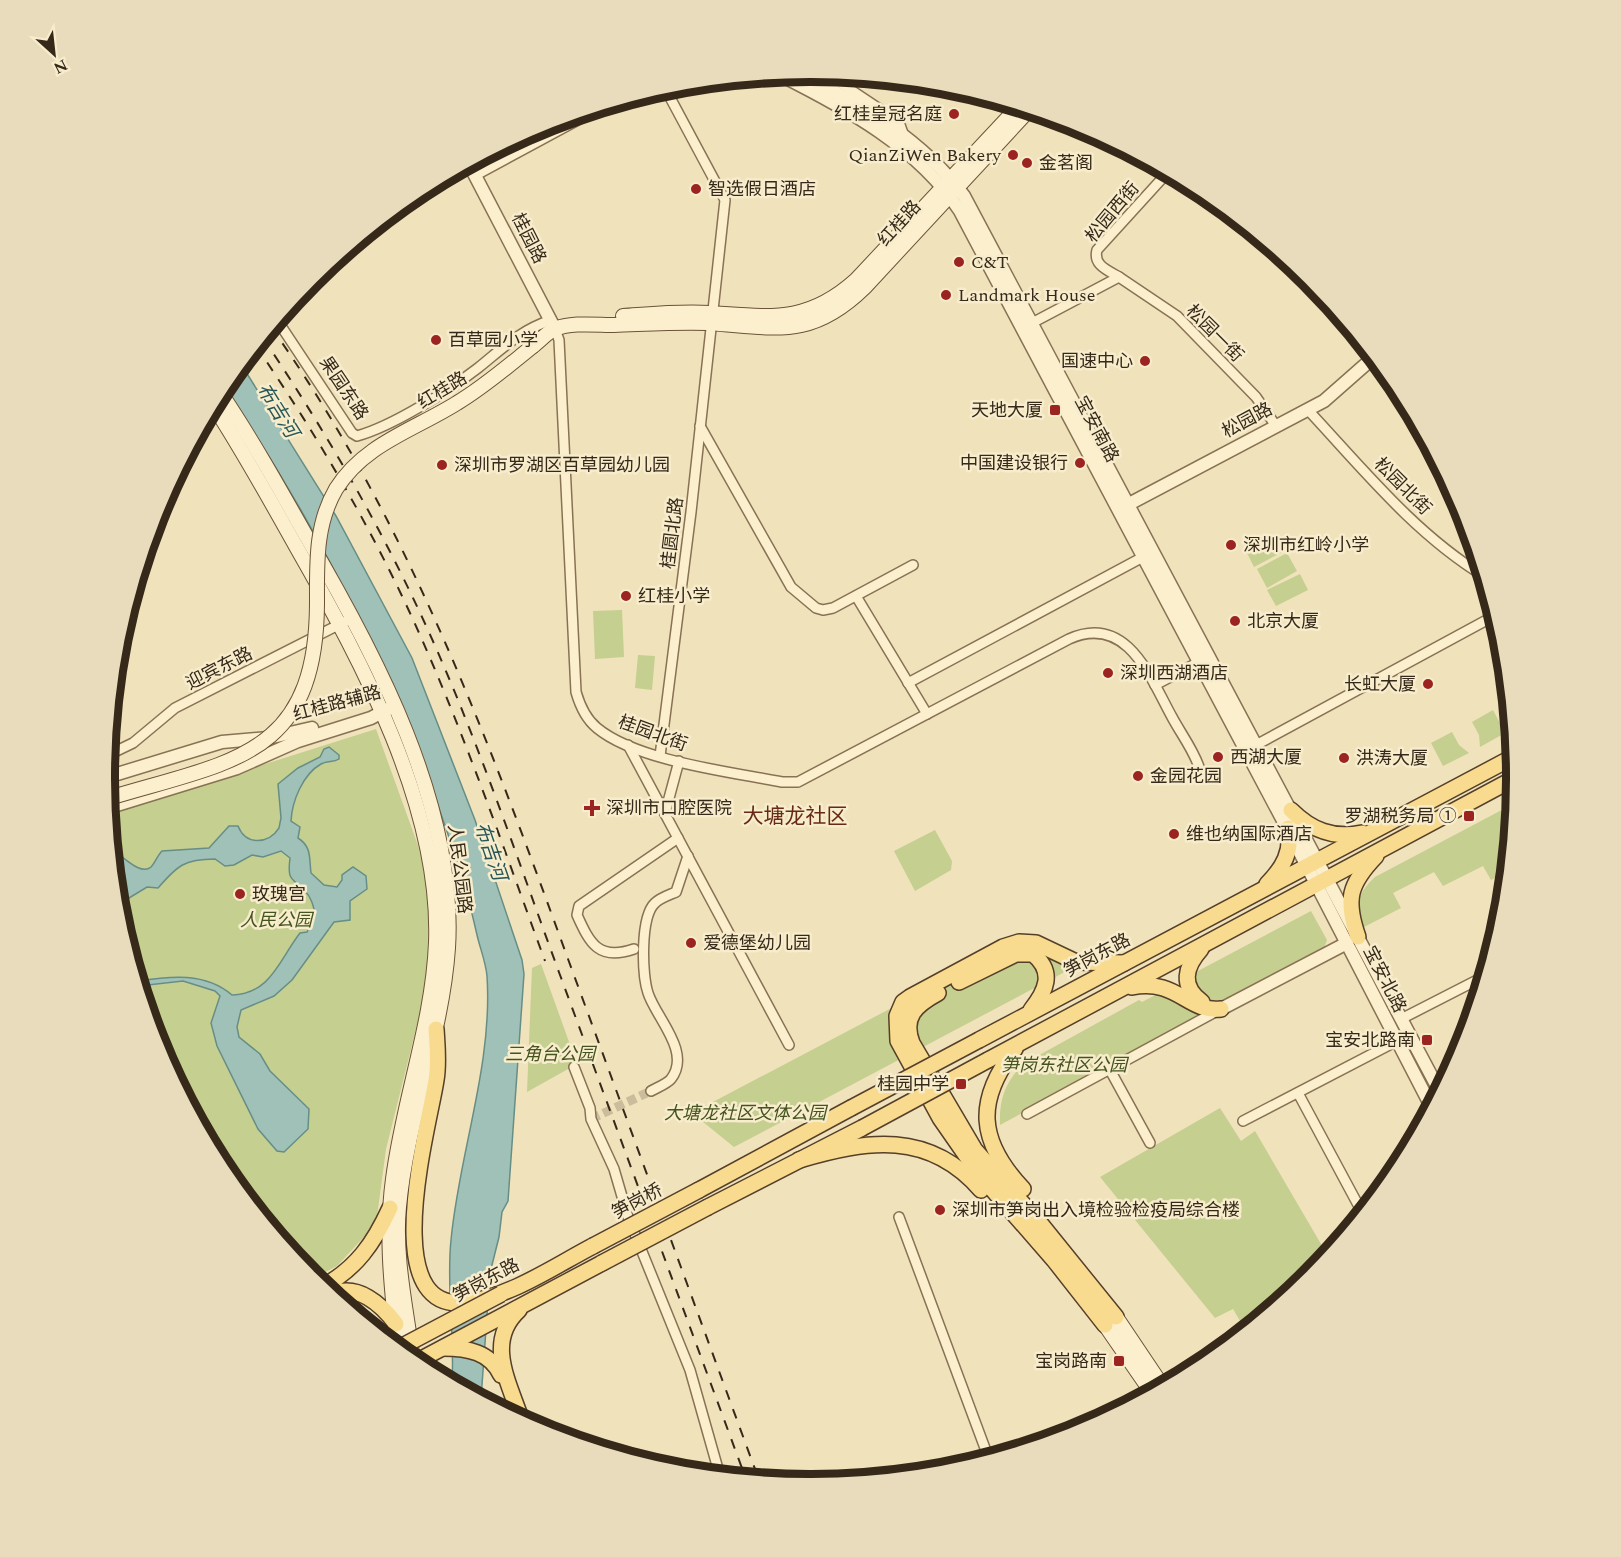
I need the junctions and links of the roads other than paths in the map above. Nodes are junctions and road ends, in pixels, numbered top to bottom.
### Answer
1 (818, 82) edge
2 (794, 83) edge
3 (849, 84) edge
4 (670, 97) edge
5 (1013, 113) edge
6 (1023, 116) edge
7 (905, 138) junction
8 (473, 171) edge
9 (1162, 178) edge
10 (950, 186) junction
11 (1119, 277) junction
12 (710, 318) junction
13 (1032, 322) junction
14 (553, 324) junction
15 (282, 326) edge
16 (531, 343) junction
17 (1368, 363) edge
18 (226, 402) edge
19 (1308, 410) junction
20 (218, 414) edge
21 (700, 426) junction
22 (1275, 426) junction
23 (1128, 504) junction
24 (1143, 557) junction
25 (913, 565) dead end
26 (1474, 569) edge
27 (856, 596) junction
28 (1488, 619) edge
29 (346, 621) junction
30 (1199, 662) junction
31 (909, 683) junction
32 (1155, 685) junction
33 (384, 709) junction
34 (927, 714) junction
35 (628, 745) junction
36 (1256, 745) junction
37 (116, 751) edge
38 (660, 756) junction
39 (679, 761) junction
40 (1506, 761) edge
41 (1200, 770) dead end
42 (115, 774) edge
43 (1506, 783) edge
44 (115, 788) edge
45 (115, 796) edge
46 (116, 805) edge
47 (1291, 810) junction
48 (665, 813) junction
49 (1288, 828) junction
50 (1376, 830) junction
51 (678, 838) junction
52 (1385, 847) junction
53 (688, 856) junction
54 (1312, 863) junction
55 (1321, 881) junction
56 (1260, 891) junction
57 (1352, 940) junction
58 (1207, 943) junction
59 (634, 949) dead end
60 (1124, 963) junction
61 (1477, 980) edge
62 (1120, 989) junction
63 (1221, 1009) junction
64 (1023, 1018) junction
65 (1401, 1019) junction
66 (436, 1029) junction
67 (1397, 1041) junction
68 (1019, 1044) junction
69 (789, 1045) dead end
70 (574, 1067) dead end
71 (1110, 1070) junction
72 (1436, 1084) edge
73 (651, 1091) tunnel mouth
74 (1298, 1093) junction
75 (1428, 1100) edge
76 (1027, 1114) dead end
77 (1243, 1121) dead end
78 (1150, 1143) dead end
79 (799, 1160) junction
80 (699, 1190) joint
81 (1359, 1207) edge
82 (390, 1208) junction
83 (899, 1217) dead end
84 (593, 1246) joint
85 (330, 1282) edge
86 (342, 1293) edge
87 (501, 1294) junction
88 (525, 1304) junction
89 (1110, 1321) junction
90 (396, 1324) junction
91 (397, 1338) edge
92 (406, 1345) edge
93 (411, 1348) edge
94 (444, 1348) junction
95 (424, 1357) edge
96 (1158, 1381) edge
97 (1148, 1386) edge
98 (514, 1408) edge
99 (515, 1408) edge
100 (986, 1452) edge
101 (718, 1469) edge

1 - 7 street, 宝安南路
2 - 10 street, 宝安南路
3 - 7 street
4 - 12 street, 桂圆北路
5 - 10 main road, 红桂路
6 - 10 main road, 红桂路
7 - 10 street, 宝安南路
8 - 14 street, 桂园路
9 - 11 street, 松园西街
10 - 12 main road, 红桂路
10 - 13 street, 宝安南路
10 - 24 street, 宝安南路
11 - 13 street
11 - 22 street, 松园一街
12 - 14 main road, 红桂路
12 - 21 street, 桂圆北路
13 - 23 street, 宝安南路
14 - 15 street, 果园东路
14 - 16 main road, 红桂路
14 - 35 street, 桂园北街
16 - 44 main road, 红桂路
16 - 45 main road, 红桂路, bridge
17 - 19 street, 松园路
18 - 29 main road, 人民公园路
19 - 22 street, 松园路
19 - 26 street, 松园北街
20 - 29 main road, 人民公园路
21 - 27 street
21 - 38 street, 桂圆北路
22 - 23 street, 松园路
23 - 36 street, 宝安南路
24 - 30 street, 宝安南路
24 - 31 street
25 - 27 street
27 - 31 street
28 - 36 street
29 - 33 main road, 人民公园路
29 - 37 street, 迎宾东路
30 - 32 street
30 - 49 street, 宝安南路
31 - 34 street
32 - 34 street, 桂园北街
32 - 41 street, 桂园北街
33 - 42 street, 红桂路辅路
33 - 46 street, 红桂路辅路
33 - 66 main road, 人民公园路
33 - 82 main road, 人民公园路
34 - 39 street, 桂园北街
35 - 38 street, 桂园北街
35 - 48 street
36 - 47 street, 宝安南路
38 - 39 street, 桂园北街
39 - 48 street
40 - 50 main road, 笋岗东路
43 - 52 main road
47 - 50 main road
47 - 54 street, 宝安南路
48 - 51 street
49 - 54 street, 宝安南路
49 - 56 main road
50 - 54 main road, 笋岗东路
51 - 53 street
51 - 59 street
52 - 55 main road
52 - 57 main road
53 - 69 street
53 - 73 street
54 - 55 street, 宝安北路
54 - 56 main road, 笋岗东路
55 - 57 street, 宝安北路
55 - 58 main road
56 - 60 main road, 笋岗东路
57 - 63 street
57 - 65 street, 宝安北路
57 - 67 street, 宝安北路
58 - 62 main road
58 - 63 main road
60 - 64 main road, 笋岗东路
60 - 89 main road
61 - 65 street
62 - 63 main road
62 - 68 main road
63 - 71 street
64 - 80 main road, 笋岗东路, bridge
64 - 89 main road
65 - 72 street, 宝安北路
66 - 87 main road, bridge
66 - 93 main road, 人民公园路
67 - 74 street
67 - 75 street, 宝安北路
68 - 79 main road, bridge
68 - 89 main road
70 - 101 street
71 - 76 street
71 - 78 street
74 - 77 street
74 - 81 street
79 - 88 main road, bridge
79 - 89 main road
80 - 84 main road, 笋岗桥, bridge
82 - 85 main road
82 - 90 main road, 人民公园路
83 - 100 street
84 - 87 main road, 笋岗东路
86 - 90 main road
87 - 92 main road, 笋岗东路, bridge
88 - 94 main road
88 - 99 main road
89 - 96 main road
89 - 97 main road
90 - 91 main road, 人民公园路
94 - 95 main road
94 - 98 main road

